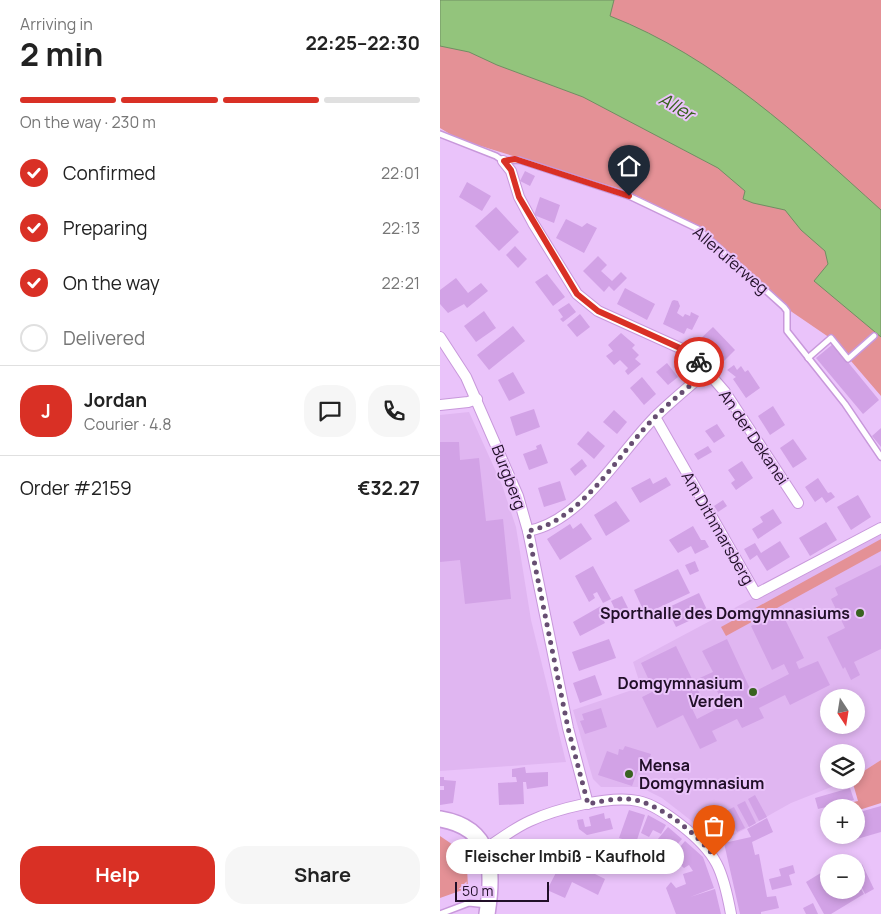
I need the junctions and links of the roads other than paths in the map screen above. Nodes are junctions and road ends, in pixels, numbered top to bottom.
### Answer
1 (440, 134) edge
2 (504, 161) junction
3 (874, 336) dead end
4 (440, 337) edge
5 (808, 358) junction
6 (707, 371) junction
7 (477, 399) junction
8 (440, 405) edge
9 (655, 417) junction
10 (881, 457) edge
11 (798, 503) dead end
12 (881, 528) edge
13 (528, 531) junction
14 (588, 804) junction
15 (440, 819) edge
16 (485, 849) junction
17 (488, 910) edge
18 (440, 914) edge
19 (731, 914) edge

1 - 2 lane
2 - 5 lane, Alleruferweg
2 - 6 street, An der Dekanei
3 - 5 lane
4 - 7 street, Burgberg
5 - 10 lane, Alleruferweg
6 - 9 street
6 - 11 street, An der Dekanei
7 - 8 street
7 - 13 street, Burgberg
9 - 12 street, Am Dithmarsberg
9 - 13 street
13 - 14 street, Burgberg
14 - 16 street
14 - 19 street
15 - 16 main road
16 - 17 main road
17 - 18 lane

